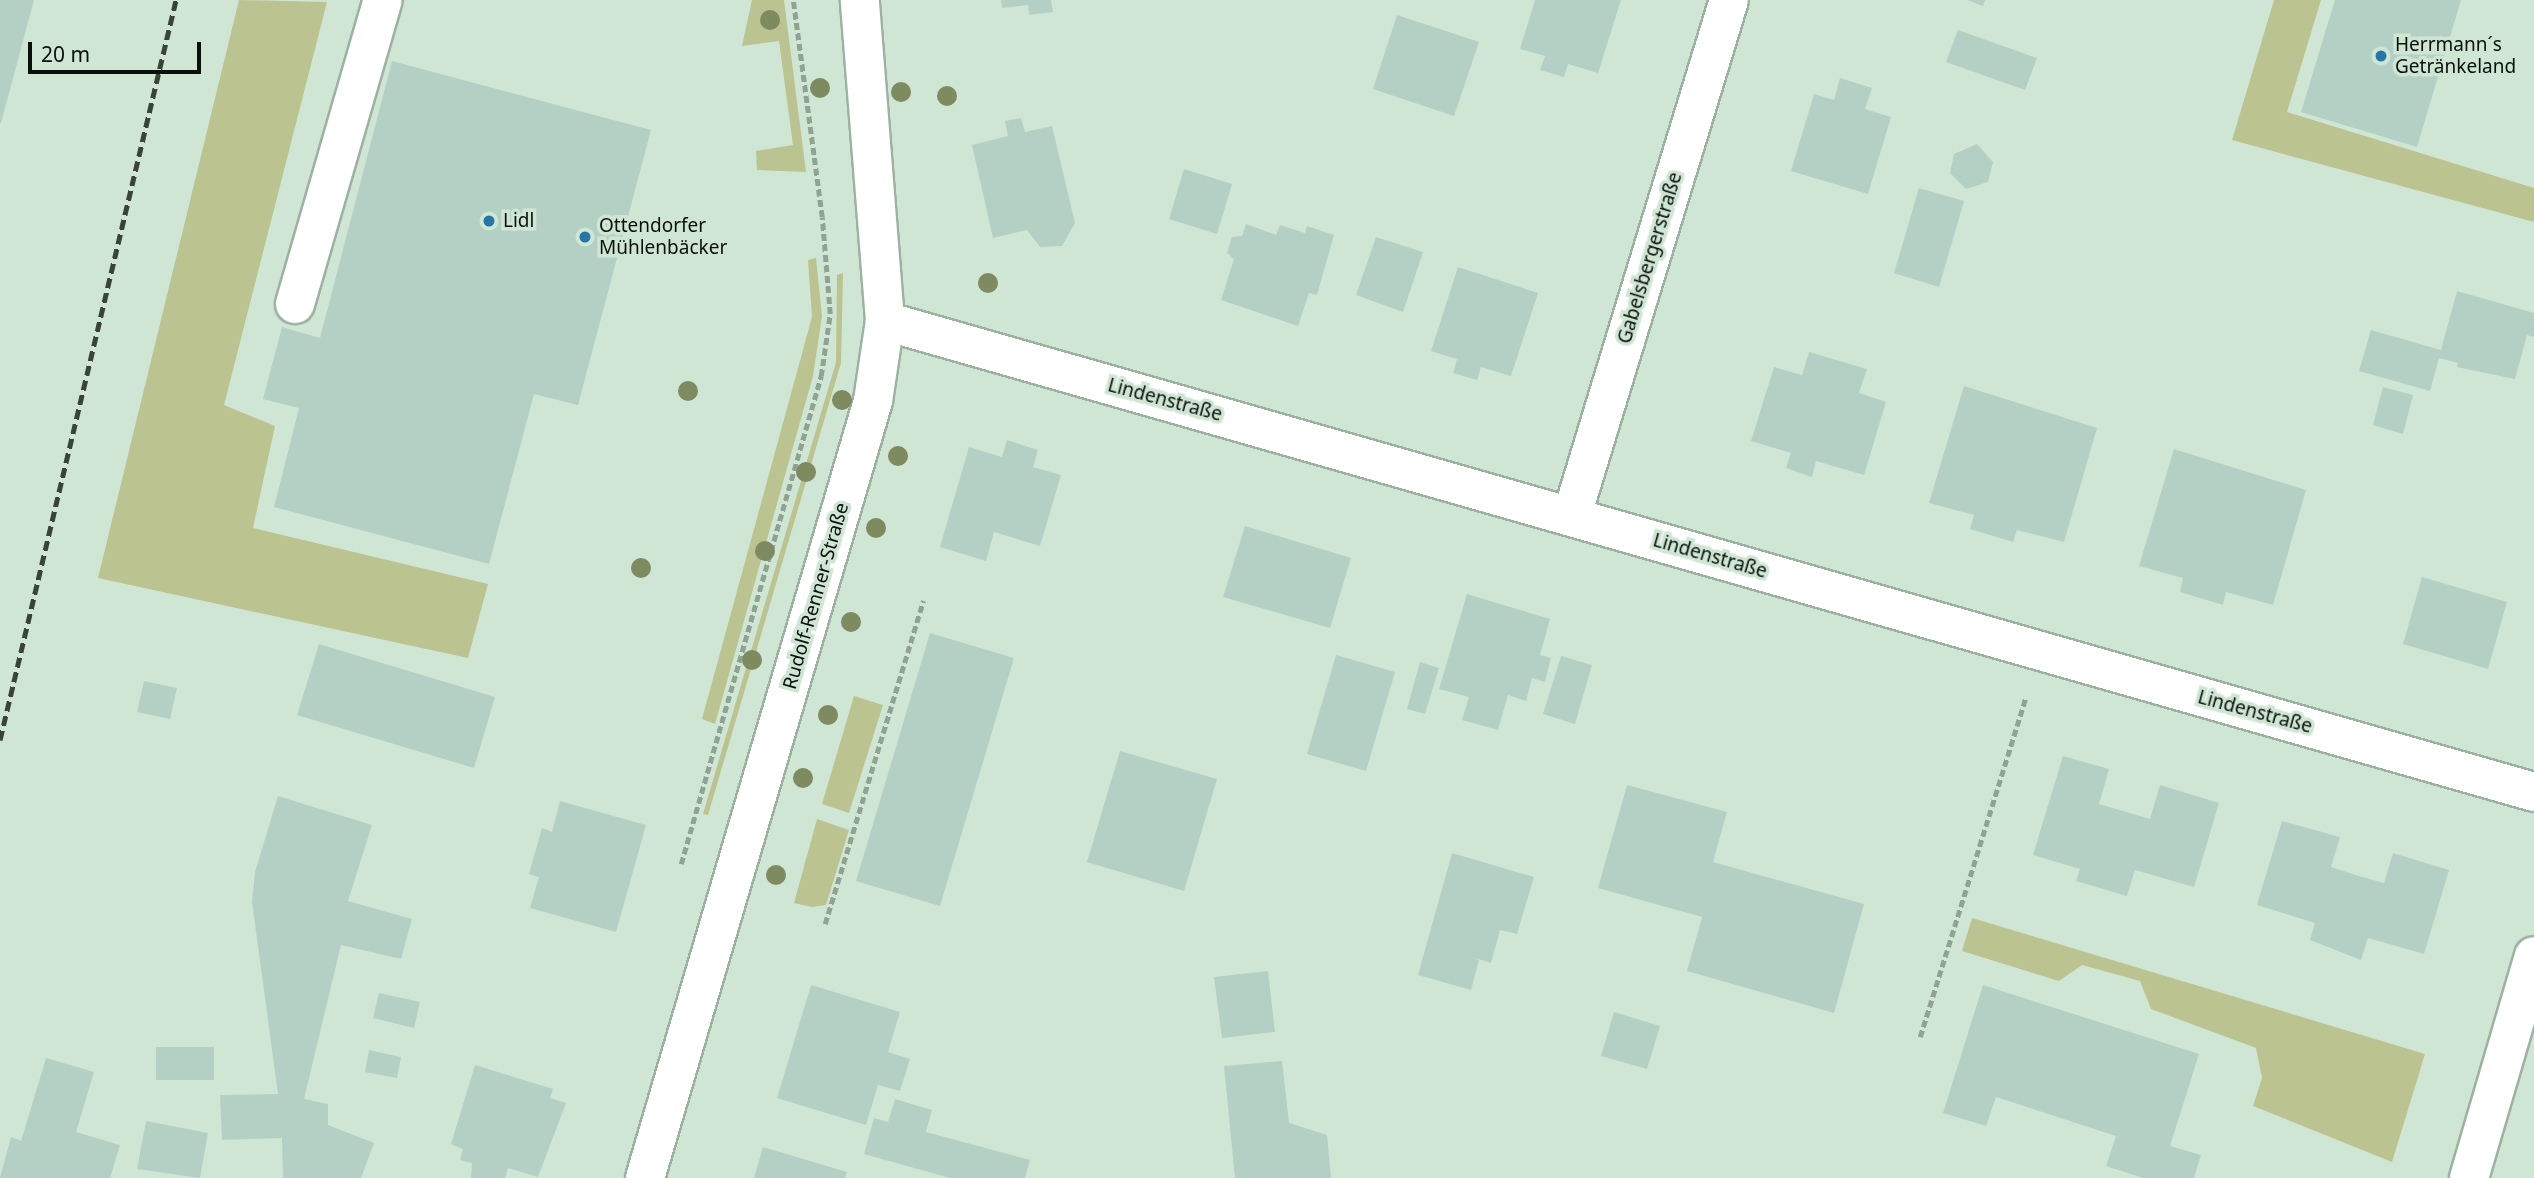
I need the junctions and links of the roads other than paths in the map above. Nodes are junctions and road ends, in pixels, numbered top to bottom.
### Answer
1 (383, 0) edge
2 (860, 0) edge
3 (1729, 0) edge
4 (295, 304) dead end
5 (885, 321) junction
6 (1572, 515) junction
7 (2534, 792) edge
8 (2534, 956) edge
9 (645, 1178) edge
10 (2469, 1178) edge

1 - 4 street
2 - 5 street, Rudolf-Renner-Straße
3 - 6 street, Gabelsbergerstraße
5 - 6 street, Lindenstraße
5 - 9 street, Rudolf-Renner-Straße
6 - 7 street, Lindenstraße
8 - 10 street

